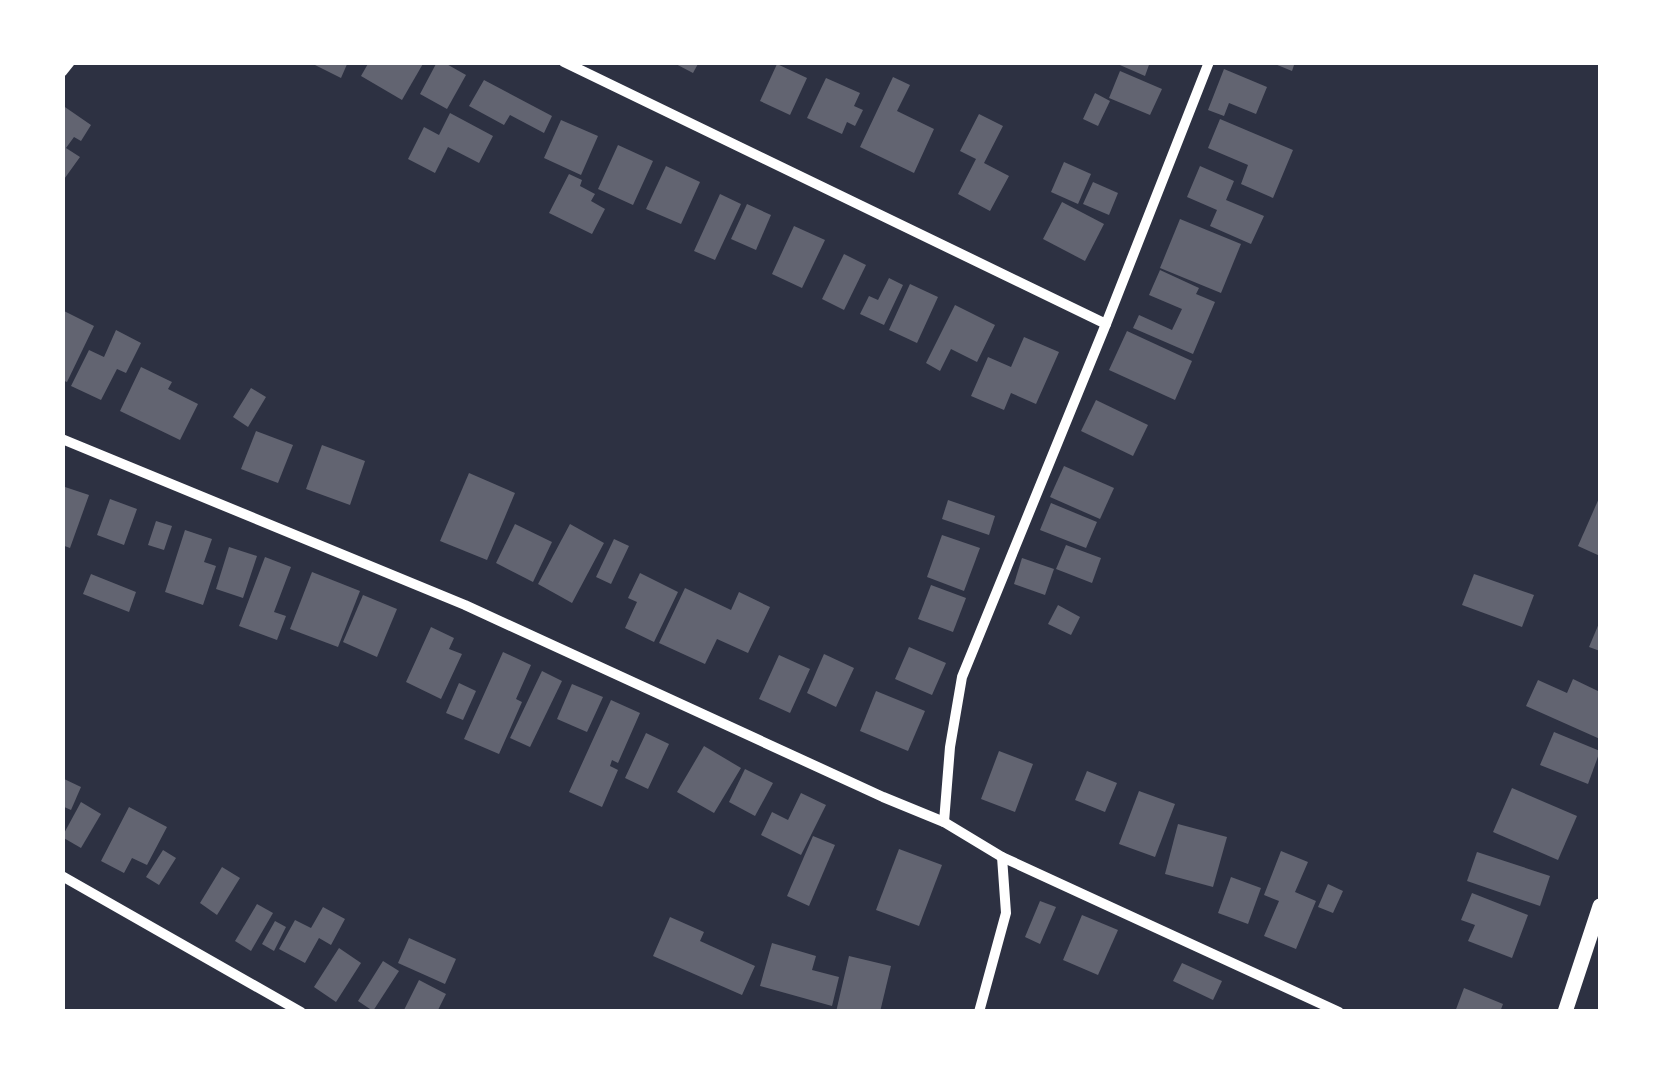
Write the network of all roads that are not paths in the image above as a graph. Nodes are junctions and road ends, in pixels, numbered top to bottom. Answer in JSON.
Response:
{"nodes":[{"id":1,"x":70,"y":62,"type":"edge"},
{"id":2,"x":564,"y":62,"type":"edge"},
{"id":3,"x":1209,"y":62,"type":"edge"},
{"id":4,"x":62,"y":72,"type":"edge"},
{"id":5,"x":1106,"y":324,"type":"junction"},
{"id":6,"x":62,"y":439,"type":"edge"},
{"id":7,"x":944,"y":822,"type":"junction"},
{"id":8,"x":1002,"y":856,"type":"junction"},
{"id":9,"x":62,"y":876,"type":"edge"},
{"id":10,"x":1600,"y":906,"type":"edge"},
{"id":11,"x":301,"y":1012,"type":"edge"},
{"id":12,"x":978,"y":1012,"type":"edge"},
{"id":13,"x":1338,"y":1012,"type":"edge"},
{"id":14,"x":1565,"y":1012,"type":"edge"}],
"edges":[{"from":1,"to":4,"type":"street"},
{"from":2,"to":5,"type":"street"},
{"from":3,"to":5,"type":"street"},
{"from":5,"to":7,"type":"street"},
{"from":6,"to":7,"type":"street"},
{"from":7,"to":8,"type":"street"},
{"from":8,"to":12,"type":"street"},
{"from":8,"to":13,"type":"street"},
{"from":9,"to":11,"type":"street"},
{"from":10,"to":14,"type":"street"}]}
